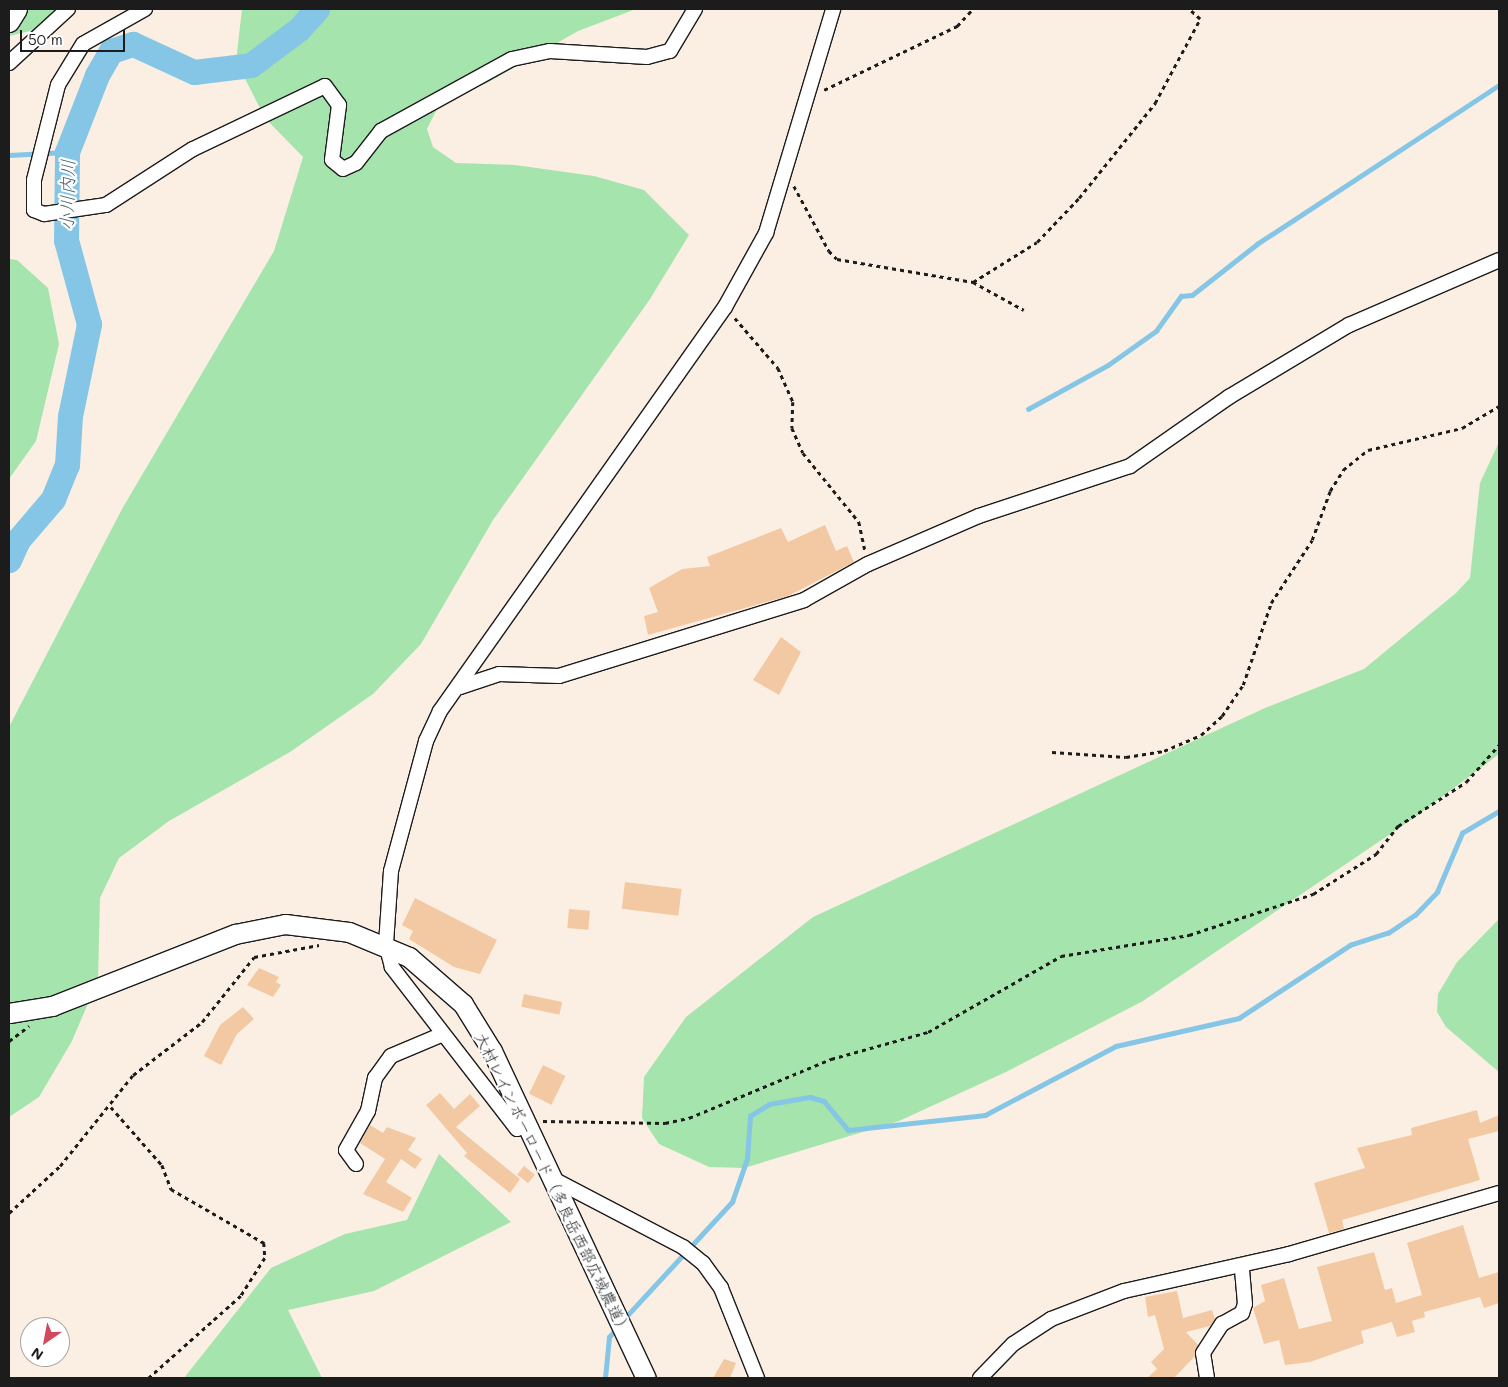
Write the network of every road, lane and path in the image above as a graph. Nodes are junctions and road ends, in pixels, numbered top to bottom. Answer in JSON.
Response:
{"nodes":[{"id":1,"x":18,"y":9,"type":"edge"},
{"id":2,"x":68,"y":9,"type":"edge"},
{"id":3,"x":145,"y":9,"type":"edge"},
{"id":4,"x":695,"y":9,"type":"edge"},
{"id":5,"x":833,"y":9,"type":"edge"},
{"id":6,"x":973,"y":9,"type":"edge"},
{"id":7,"x":1129,"y":9,"type":"edge"},
{"id":8,"x":1133,"y":9,"type":"edge"},
{"id":9,"x":1189,"y":9,"type":"edge"},
{"id":10,"x":9,"y":22,"type":"edge"},
{"id":11,"x":9,"y":63,"type":"edge"},
{"id":12,"x":806,"y":97,"type":"junction"},
{"id":13,"x":783,"y":181,"type":"junction"},
{"id":14,"x":1499,"y":260,"type":"edge"},
{"id":15,"x":973,"y":282,"type":"junction"},
{"id":16,"x":725,"y":307,"type":"junction"},
{"id":17,"x":1024,"y":310,"type":"dead end"},
{"id":18,"x":1499,"y":406,"type":"edge"},
{"id":19,"x":868,"y":564,"type":"junction"},
{"id":20,"x":460,"y":687,"type":"junction"},
{"id":21,"x":1499,"y":745,"type":"edge"},
{"id":22,"x":1052,"y":752,"type":"dead end"},
{"id":23,"x":332,"y":929,"type":"junction"},
{"id":24,"x":386,"y":944,"type":"junction"},
{"id":25,"x":9,"y":1013,"type":"edge"},
{"id":26,"x":443,"y":1034,"type":"junction"},
{"id":27,"x":111,"y":1107,"type":"junction"},
{"id":28,"x":527,"y":1124,"type":"junction"},
{"id":29,"x":356,"y":1164,"type":"dead end"},
{"id":30,"x":553,"y":1179,"type":"junction"},
{"id":31,"x":1499,"y":1193,"type":"edge"},
{"id":32,"x":9,"y":1213,"type":"edge"},
{"id":33,"x":1242,"y":1266,"type":"junction"},
{"id":34,"x":149,"y":1378,"type":"edge"},
{"id":35,"x":646,"y":1378,"type":"edge"},
{"id":36,"x":757,"y":1378,"type":"edge"},
{"id":37,"x":980,"y":1378,"type":"edge"},
{"id":38,"x":1207,"y":1378,"type":"edge"}],
"edges":[{"from":1,"to":10,"type":"street"},
{"from":2,"to":11,"type":"street"},
{"from":3,"to":4,"type":"street"},
{"from":5,"to":12,"type":"street"},
{"from":6,"to":12,"type":"path"},
{"from":7,"to":8,"type":"path"},
{"from":9,"to":15,"type":"path"},
{"from":12,"to":13,"type":"street"},
{"from":13,"to":15,"type":"path"},
{"from":13,"to":16,"type":"street"},
{"from":14,"to":19,"type":"street"},
{"from":15,"to":17,"type":"path"},
{"from":16,"to":19,"type":"path"},
{"from":16,"to":20,"type":"street"},
{"from":18,"to":22,"type":"path"},
{"from":19,"to":20,"type":"street"},
{"from":20,"to":24,"type":"street"},
{"from":21,"to":28,"type":"path"},
{"from":23,"to":24,"type":"street","name":"大村レインボーロード（多良岳西部広域農道）"},
{"from":23,"to":25,"type":"street","name":"大村レインボーロード（多良岳西部広域農道）"},
{"from":23,"to":27,"type":"path"},
{"from":24,"to":26,"type":"street"},
{"from":24,"to":28,"type":"street","name":"大村レインボーロード（多良岳西部広域農道）"},
{"from":26,"to":28,"type":"street"},
{"from":26,"to":29,"type":"street"},
{"from":27,"to":32,"type":"path"},
{"from":27,"to":34,"type":"path"},
{"from":28,"to":30,"type":"street","name":"大村レインボーロード（多良岳西部広域農道）"},
{"from":30,"to":35,"type":"street","name":"大村レインボーロード（多良岳西部広域農道）"},
{"from":30,"to":36,"type":"street"},
{"from":31,"to":33,"type":"street"},
{"from":33,"to":37,"type":"street"},
{"from":33,"to":38,"type":"street"}]}
